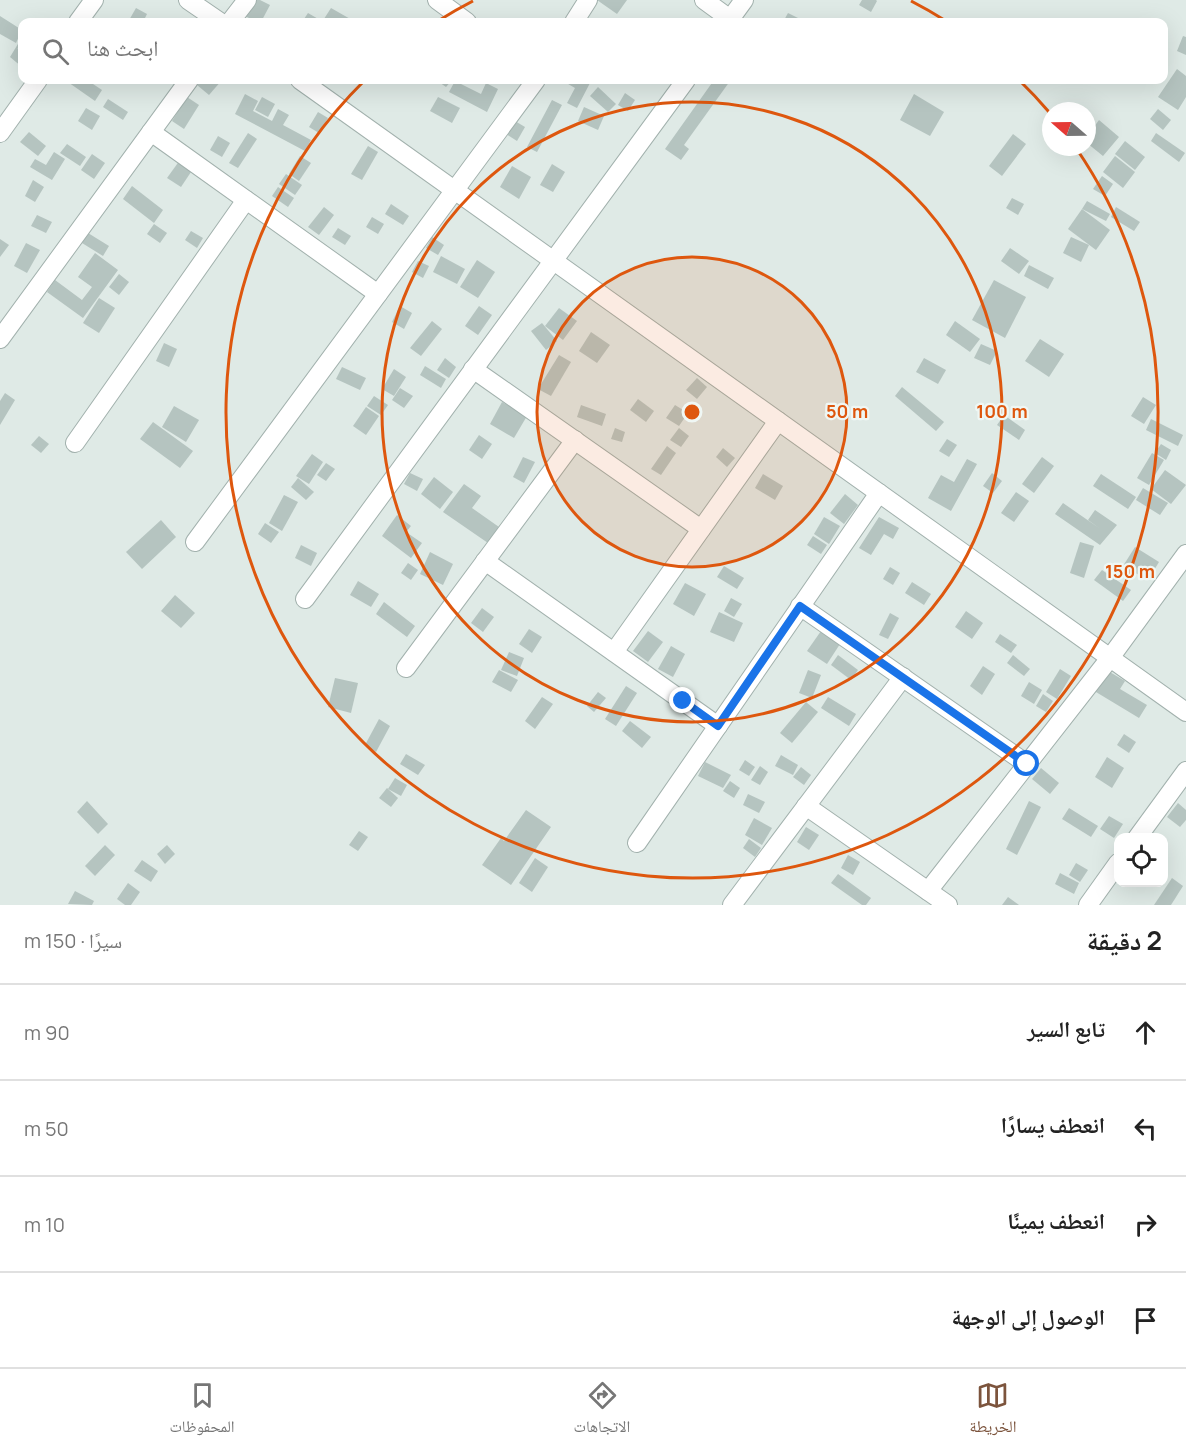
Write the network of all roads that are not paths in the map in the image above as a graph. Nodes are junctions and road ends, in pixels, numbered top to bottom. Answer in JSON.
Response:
{"nodes":[{"id":1,"x":94,"y":0,"type":"edge"},
{"id":2,"x":188,"y":0,"type":"edge"},
{"id":3,"x":247,"y":0,"type":"edge"},
{"id":4,"x":436,"y":0,"type":"edge"},
{"id":5,"x":588,"y":0,"type":"edge"},
{"id":6,"x":704,"y":0,"type":"edge"},
{"id":7,"x":744,"y":0,"type":"edge"},
{"id":8,"x":81,"y":18,"type":"edge"},
{"id":9,"x":214,"y":18,"type":"edge"},
{"id":10,"x":233,"y":18,"type":"edge"},
{"id":11,"x":461,"y":18,"type":"edge"},
{"id":12,"x":577,"y":18,"type":"edge"},
{"id":13,"x":725,"y":18,"type":"edge"},
{"id":14,"x":731,"y":18,"type":"edge"},
{"id":15,"x":35,"y":84,"type":"edge"},
{"id":16,"x":186,"y":84,"type":"edge"},
{"id":17,"x":306,"y":84,"type":"edge"},
{"id":18,"x":533,"y":84,"type":"edge"},
{"id":19,"x":683,"y":84,"type":"edge"},
{"id":20,"x":151,"y":132,"type":"junction"},
{"id":21,"x":0,"y":133,"type":"edge"},
{"id":22,"x":455,"y":190,"type":"junction"},
{"id":23,"x":246,"y":200,"type":"junction"},
{"id":24,"x":552,"y":260,"type":"junction"},
{"id":25,"x":378,"y":294,"type":"junction"},
{"id":26,"x":0,"y":339,"type":"edge"},
{"id":27,"x":473,"y":369,"type":"junction"},
{"id":28,"x":778,"y":421,"type":"junction"},
{"id":29,"x":575,"y":441,"type":"junction"},
{"id":30,"x":75,"y":443,"type":"dead end"},
{"id":31,"x":879,"y":493,"type":"junction"},
{"id":32,"x":701,"y":529,"type":"junction"},
{"id":33,"x":195,"y":542,"type":"dead end"},
{"id":34,"x":1186,"y":554,"type":"edge"},
{"id":35,"x":485,"y":561,"type":"junction"},
{"id":36,"x":305,"y":599,"type":"dead end"},
{"id":37,"x":800,"y":606,"type":"junction"},
{"id":38,"x":614,"y":652,"type":"junction"},
{"id":39,"x":1110,"y":658,"type":"junction"},
{"id":40,"x":406,"y":668,"type":"dead end"},
{"id":41,"x":903,"y":677,"type":"junction"},
{"id":42,"x":1186,"y":712,"type":"edge"},
{"id":43,"x":718,"y":726,"type":"junction"},
{"id":44,"x":1027,"y":764,"type":"junction"},
{"id":45,"x":1186,"y":771,"type":"edge"},
{"id":46,"x":806,"y":806,"type":"junction"},
{"id":47,"x":1140,"y":833,"type":"edge"},
{"id":48,"x":637,"y":843,"type":"dead end"},
{"id":49,"x":1114,"y":870,"type":"edge"},
{"id":50,"x":928,"y":891,"type":"junction"},
{"id":51,"x":732,"y":905,"type":"edge"},
{"id":52,"x":948,"y":905,"type":"edge"},
{"id":53,"x":1088,"y":905,"type":"edge"}],
"edges":[{"from":1,"to":8,"type":"street"},
{"from":2,"to":9,"type":"street"},
{"from":3,"to":10,"type":"street"},
{"from":4,"to":11,"type":"street"},
{"from":5,"to":12,"type":"street"},
{"from":6,"to":13,"type":"street"},
{"from":7,"to":14,"type":"street"},
{"from":15,"to":21,"type":"street"},
{"from":16,"to":20,"type":"street"},
{"from":17,"to":22,"type":"street"},
{"from":18,"to":22,"type":"street"},
{"from":19,"to":24,"type":"street"},
{"from":20,"to":23,"type":"street"},
{"from":20,"to":26,"type":"street"},
{"from":22,"to":24,"type":"street"},
{"from":22,"to":25,"type":"street"},
{"from":23,"to":25,"type":"street"},
{"from":23,"to":30,"type":"street"},
{"from":24,"to":27,"type":"street"},
{"from":24,"to":28,"type":"street"},
{"from":25,"to":33,"type":"street"},
{"from":27,"to":29,"type":"street"},
{"from":27,"to":36,"type":"street"},
{"from":28,"to":31,"type":"street"},
{"from":28,"to":32,"type":"street"},
{"from":29,"to":32,"type":"street"},
{"from":29,"to":35,"type":"street"},
{"from":31,"to":37,"type":"street"},
{"from":31,"to":39,"type":"street"},
{"from":32,"to":38,"type":"street"},
{"from":34,"to":39,"type":"street"},
{"from":35,"to":38,"type":"street"},
{"from":35,"to":40,"type":"street"},
{"from":37,"to":41,"type":"street"},
{"from":37,"to":43,"type":"street"},
{"from":38,"to":43,"type":"street"},
{"from":39,"to":42,"type":"street"},
{"from":39,"to":44,"type":"street"},
{"from":41,"to":44,"type":"street"},
{"from":41,"to":46,"type":"street"},
{"from":43,"to":48,"type":"street"},
{"from":44,"to":50,"type":"street"},
{"from":45,"to":47,"type":"street"},
{"from":46,"to":50,"type":"street"},
{"from":46,"to":51,"type":"street"},
{"from":49,"to":53,"type":"street"},
{"from":50,"to":52,"type":"street"}]}
